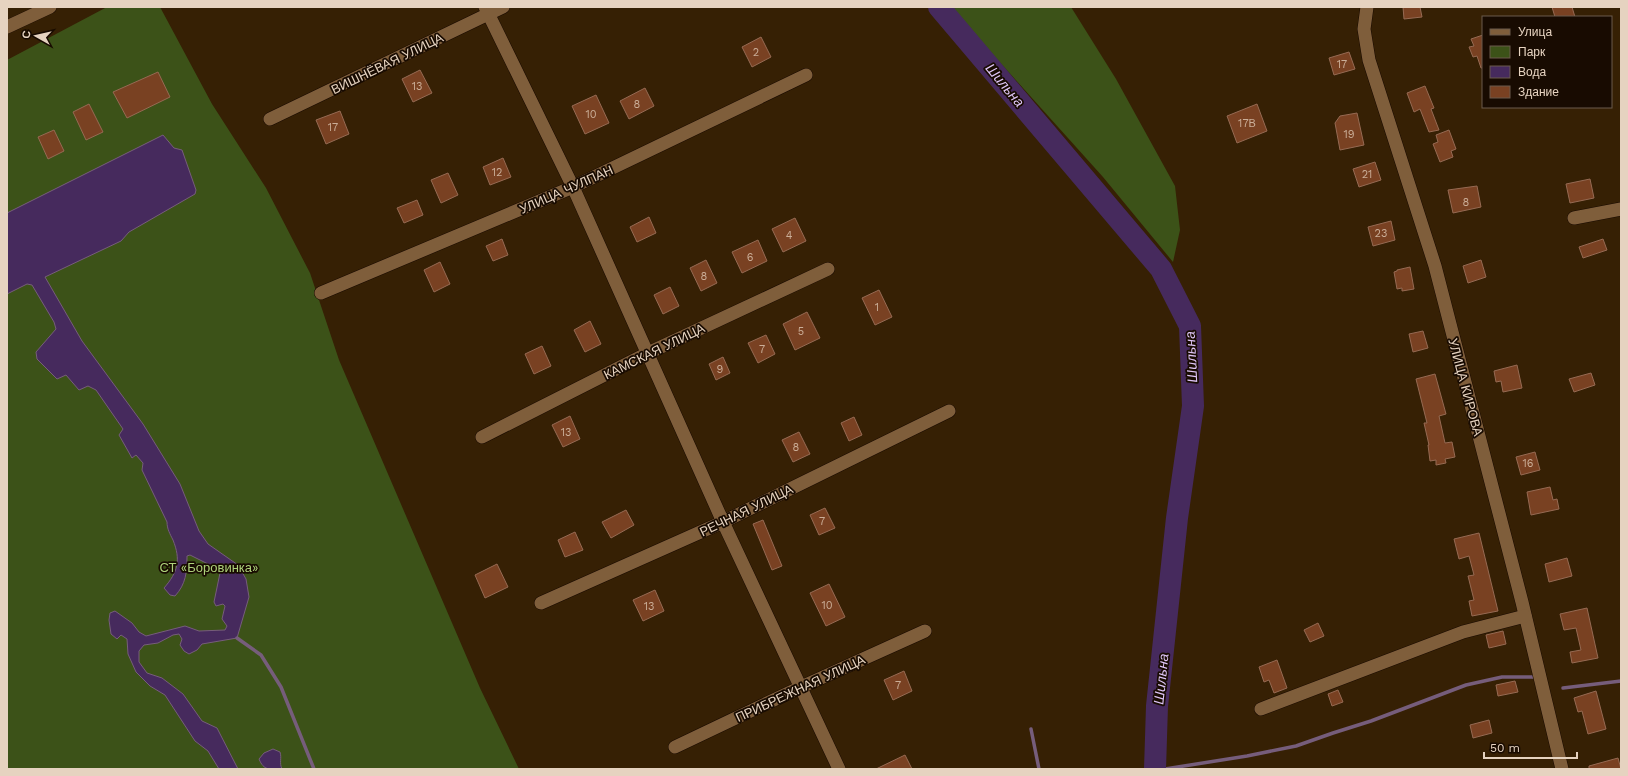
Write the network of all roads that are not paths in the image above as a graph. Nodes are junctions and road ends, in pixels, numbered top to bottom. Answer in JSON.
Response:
{"nodes":[{"id":1,"x":50,"y":7,"type":"edge"},
{"id":2,"x":503,"y":7,"type":"edge"},
{"id":3,"x":1367,"y":7,"type":"edge"},
{"id":4,"x":487,"y":10,"type":"edge"},
{"id":5,"x":7,"y":27,"type":"edge"},
{"id":6,"x":806,"y":74,"type":"dead end"},
{"id":7,"x":270,"y":119,"type":"dead end"},
{"id":8,"x":573,"y":187,"type":"junction"},
{"id":9,"x":1621,"y":209,"type":"edge"},
{"id":10,"x":1574,"y":218,"type":"dead end"},
{"id":11,"x":828,"y":269,"type":"dead end"},
{"id":12,"x":321,"y":293,"type":"dead end"},
{"id":13,"x":648,"y":353,"type":"junction"},
{"id":14,"x":949,"y":411,"type":"dead end"},
{"id":15,"x":482,"y":437,"type":"dead end"},
{"id":16,"x":723,"y":522,"type":"junction"},
{"id":17,"x":542,"y":603,"type":"dead end"},
{"id":18,"x":1525,"y":616,"type":"junction"},
{"id":19,"x":926,"y":631,"type":"dead end"},
{"id":20,"x":800,"y":687,"type":"junction"},
{"id":21,"x":1261,"y":710,"type":"dead end"},
{"id":22,"x":675,"y":748,"type":"dead end"},
{"id":23,"x":839,"y":769,"type":"edge"},
{"id":24,"x":1562,"y":769,"type":"edge"}],
"edges":[{"from":1,"to":5,"type":"street"},
{"from":2,"to":4,"type":"street","name":"ВИШНЁВАЯ УЛИЦА"},
{"from":3,"to":18,"type":"street","name":"УЛИЦА КИРОВА"},
{"from":4,"to":7,"type":"street","name":"ВИШНЁВАЯ УЛИЦА"},
{"from":4,"to":8,"type":"street"},
{"from":6,"to":8,"type":"street","name":"УЛИЦА ЧУЛПАН"},
{"from":8,"to":12,"type":"street","name":"УЛИЦА ЧУЛПАН"},
{"from":8,"to":13,"type":"street"},
{"from":9,"to":10,"type":"street"},
{"from":11,"to":13,"type":"street","name":"КАМСКАЯ УЛИЦА"},
{"from":13,"to":15,"type":"street","name":"КАМСКАЯ УЛИЦА"},
{"from":13,"to":16,"type":"street"},
{"from":14,"to":16,"type":"street","name":"РЕЧНАЯ УЛИЦА"},
{"from":16,"to":17,"type":"street","name":"РЕЧНАЯ УЛИЦА"},
{"from":16,"to":20,"type":"street"},
{"from":18,"to":21,"type":"street"},
{"from":18,"to":24,"type":"street","name":"УЛИЦА КИРОВА"},
{"from":19,"to":20,"type":"street","name":"ПРИБРЕЖНАЯ УЛИЦА"},
{"from":20,"to":22,"type":"street","name":"ПРИБРЕЖНАЯ УЛИЦА"},
{"from":20,"to":23,"type":"street"}]}
